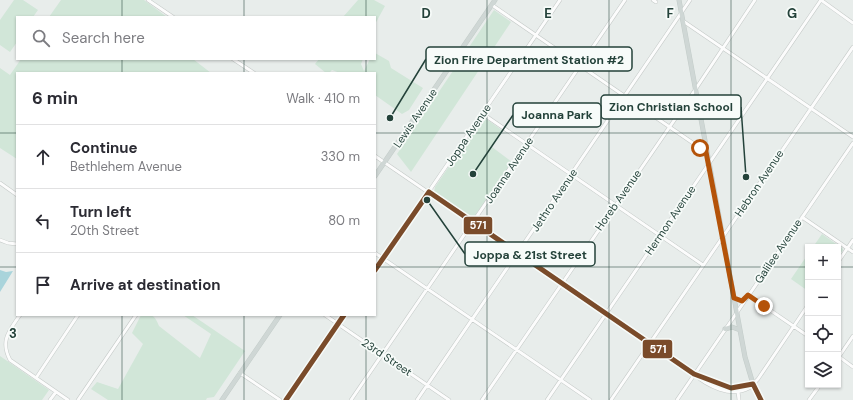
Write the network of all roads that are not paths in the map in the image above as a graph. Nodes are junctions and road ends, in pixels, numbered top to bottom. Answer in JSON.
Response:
{"nodes":[{"id":1,"x":148,"y":0,"type":"edge"},
{"id":2,"x":496,"y":0,"type":"edge"},
{"id":3,"x":560,"y":0,"type":"edge"},
{"id":4,"x":625,"y":0,"type":"edge"},
{"id":5,"x":653,"y":0,"type":"edge"},
{"id":6,"x":679,"y":0,"type":"edge"},
{"id":7,"x":690,"y":0,"type":"edge"},
{"id":8,"x":755,"y":0,"type":"edge"},
{"id":9,"x":821,"y":0,"type":"edge"},
{"id":10,"x":656,"y":2,"type":"dead end"},
{"id":11,"x":492,"y":5,"type":"junction"},
{"id":12,"x":681,"y":13,"type":"junction"},
{"id":13,"x":172,"y":16,"type":"edge"},
{"id":14,"x":683,"y":21,"type":"junction"},
{"id":15,"x":853,"y":23,"type":"edge"},
{"id":16,"x":536,"y":35,"type":"junction"},
{"id":17,"x":853,"y":47,"type":"edge"},
{"id":18,"x":723,"y":48,"type":"junction"},
{"id":19,"x":234,"y":60,"type":"edge"},
{"id":20,"x":580,"y":65,"type":"junction"},
{"id":21,"x":252,"y":72,"type":"edge"},
{"id":22,"x":767,"y":78,"type":"junction"},
{"id":23,"x":695,"y":90,"type":"junction"},
{"id":24,"x":625,"y":96,"type":"junction"},
{"id":25,"x":811,"y":108,"type":"junction"},
{"id":26,"x":482,"y":114,"type":"junction"},
{"id":27,"x":669,"y":127,"type":"junction"},
{"id":28,"x":853,"y":137,"type":"edge"},
{"id":29,"x":853,"y":143,"type":"edge"},
{"id":30,"x":527,"y":144,"type":"junction"},
{"id":31,"x":706,"y":152,"type":"junction"},
{"id":32,"x":376,"y":157,"type":"edge"},
{"id":33,"x":385,"y":162,"type":"junction"},
{"id":34,"x":709,"y":163,"type":"junction"},
{"id":35,"x":376,"y":175,"type":"edge"},
{"id":36,"x":571,"y":175,"type":"junction"},
{"id":37,"x":0,"y":183,"type":"edge"},
{"id":38,"x":428,"y":192,"type":"junction"},
{"id":39,"x":16,"y":194,"type":"edge"},
{"id":40,"x":615,"y":205,"type":"junction"},
{"id":41,"x":802,"y":217,"type":"junction"},
{"id":42,"x":473,"y":223,"type":"junction"},
{"id":43,"x":660,"y":235,"type":"junction"},
{"id":44,"x":722,"y":237,"type":"junction"},
{"id":45,"x":0,"y":240,"type":"edge"},
{"id":46,"x":853,"y":240,"type":"edge"},
{"id":47,"x":16,"y":244,"type":"edge"},
{"id":48,"x":848,"y":248,"type":"junction"},
{"id":49,"x":853,"y":252,"type":"edge"},
{"id":50,"x":517,"y":253,"type":"junction"},
{"id":51,"x":376,"y":254,"type":"edge"},
{"id":52,"x":841,"y":258,"type":"edge"},
{"id":53,"x":383,"y":259,"type":"junction"},
{"id":54,"x":703,"y":265,"type":"junction"},
{"id":55,"x":376,"y":269,"type":"edge"},
{"id":56,"x":561,"y":283,"type":"junction"},
{"id":57,"x":428,"y":289,"type":"junction"},
{"id":58,"x":747,"y":297,"type":"junction"},
{"id":59,"x":734,"y":298,"type":"junction"},
{"id":60,"x":805,"y":310,"type":"edge"},
{"id":61,"x":736,"y":312,"type":"junction"},
{"id":62,"x":606,"y":314,"type":"junction"},
{"id":63,"x":19,"y":316,"type":"edge"},
{"id":64,"x":77,"y":316,"type":"edge"},
{"id":65,"x":135,"y":316,"type":"edge"},
{"id":66,"x":279,"y":316,"type":"edge"},
{"id":67,"x":326,"y":316,"type":"edge"},
{"id":68,"x":343,"y":316,"type":"edge"},
{"id":69,"x":472,"y":319,"type":"junction"},
{"id":70,"x":338,"y":324,"type":"junction"},
{"id":71,"x":794,"y":326,"type":"junction"},
{"id":72,"x":725,"y":329,"type":"junction"},
{"id":73,"x":740,"y":330,"type":"junction"},
{"id":74,"x":805,"y":334,"type":"edge"},
{"id":75,"x":853,"y":336,"type":"edge"},
{"id":76,"x":650,"y":344,"type":"junction"},
{"id":77,"x":516,"y":349,"type":"junction"},
{"id":78,"x":841,"y":353,"type":"edge"},
{"id":79,"x":382,"y":354,"type":"junction"},
{"id":80,"x":841,"y":359,"type":"edge"},
{"id":81,"x":853,"y":367,"type":"edge"},
{"id":82,"x":240,"y":373,"type":"junction"},
{"id":83,"x":694,"y":374,"type":"junction"},
{"id":84,"x":36,"y":378,"type":"junction"},
{"id":85,"x":561,"y":380,"type":"junction"},
{"id":86,"x":753,"y":384,"type":"junction"},
{"id":87,"x":427,"y":385,"type":"junction"},
{"id":88,"x":818,"y":388,"type":"edge"},
{"id":89,"x":738,"y":389,"type":"junction"},
{"id":90,"x":56,"y":392,"type":"junction"},
{"id":91,"x":50,"y":400,"type":"edge"},
{"id":92,"x":68,"y":400,"type":"edge"},
{"id":93,"x":78,"y":400,"type":"edge"},
{"id":94,"x":222,"y":400,"type":"edge"},
{"id":95,"x":280,"y":400,"type":"edge"},
{"id":96,"x":286,"y":400,"type":"edge"},
{"id":97,"x":351,"y":400,"type":"edge"},
{"id":98,"x":417,"y":400,"type":"edge"},
{"id":99,"x":449,"y":400,"type":"edge"},
{"id":100,"x":482,"y":400,"type":"edge"},
{"id":101,"x":547,"y":400,"type":"edge"},
{"id":102,"x":590,"y":400,"type":"edge"},
{"id":103,"x":611,"y":400,"type":"edge"},
{"id":104,"x":677,"y":400,"type":"edge"},
{"id":105,"x":739,"y":400,"type":"edge"},
{"id":106,"x":761,"y":400,"type":"edge"},
{"id":107,"x":809,"y":400,"type":"edge"}],
"edges":[{"from":1,"to":13,"type":"street"},
{"from":2,"to":11,"type":"main road","name":"Lewis Avenue"},
{"from":3,"to":16,"type":"street","name":"Joppa Avenue"},
{"from":4,"to":20,"type":"street","name":"Joanna Avenue"},
{"from":5,"to":10,"type":"street"},
{"from":6,"to":12,"type":"main road"},
{"from":7,"to":12,"type":"street","name":"Jethro Avenue"},
{"from":8,"to":18,"type":"street","name":"Horeb Avenue"},
{"from":9,"to":15,"type":"street"},
{"from":9,"to":22,"type":"street","name":"Hermon Avenue"},
{"from":11,"to":16,"type":"street"},
{"from":11,"to":33,"type":"main road","name":"Lewis Avenue"},
{"from":12,"to":14,"type":"main road"},
{"from":12,"to":24,"type":"street","name":"Jethro Avenue"},
{"from":14,"to":18,"type":"street"},
{"from":14,"to":23,"type":"main road"},
{"from":16,"to":20,"type":"street"},
{"from":16,"to":26,"type":"street","name":"Joppa Avenue"},
{"from":17,"to":25,"type":"street","name":"Hebron Avenue"},
{"from":18,"to":22,"type":"street"},
{"from":18,"to":23,"type":"street","name":"Horeb Avenue"},
{"from":19,"to":21,"type":"street"},
{"from":20,"to":24,"type":"street"},
{"from":20,"to":30,"type":"street","name":"Joanna Avenue"},
{"from":22,"to":25,"type":"street"},
{"from":22,"to":34,"type":"street","name":"Hermon Avenue"},
{"from":23,"to":27,"type":"street","name":"Horeb Avenue"},
{"from":23,"to":31,"type":"main road"},
{"from":24,"to":27,"type":"street"},
{"from":24,"to":36,"type":"street","name":"Jethro Avenue"},
{"from":25,"to":28,"type":"street"},
{"from":25,"to":44,"type":"street","name":"Hebron Avenue"},
{"from":26,"to":30,"type":"street"},
{"from":26,"to":38,"type":"street","name":"Joppa Avenue"},
{"from":27,"to":31,"type":"street"},
{"from":27,"to":40,"type":"street","name":"Horeb Avenue"},
{"from":29,"to":41,"type":"street","name":"Galilee Avenue"},
{"from":30,"to":36,"type":"street"},
{"from":30,"to":42,"type":"street","name":"Joanna Avenue"},
{"from":31,"to":34,"type":"main road"},
{"from":32,"to":33,"type":"street"},
{"from":33,"to":35,"type":"main road","name":"Lewis Avenue"},
{"from":33,"to":38,"type":"street"},
{"from":34,"to":43,"type":"street","name":"Hermon Avenue"},
{"from":34,"to":44,"type":"main road"},
{"from":36,"to":40,"type":"street"},
{"from":36,"to":50,"type":"street","name":"Jethro Avenue"},
{"from":37,"to":39,"type":"street"},
{"from":38,"to":42,"type":"street"},
{"from":38,"to":53,"type":"street","name":"Joppa Avenue"},
{"from":40,"to":43,"type":"street"},
{"from":40,"to":56,"type":"street","name":"Horeb Avenue"},
{"from":41,"to":48,"type":"street"},
{"from":41,"to":58,"type":"street","name":"Galilee Avenue"},
{"from":42,"to":50,"type":"street"},
{"from":42,"to":57,"type":"street","name":"Joanna Avenue"},
{"from":43,"to":54,"type":"street"},
{"from":43,"to":62,"type":"street","name":"Hermon Avenue"},
{"from":44,"to":54,"type":"street","name":"Hebron Avenue"},
{"from":44,"to":59,"type":"main road"},
{"from":45,"to":47,"type":"street"},
{"from":46,"to":48,"type":"street"},
{"from":48,"to":49,"type":"street"},
{"from":48,"to":52,"type":"street"},
{"from":50,"to":56,"type":"street"},
{"from":50,"to":69,"type":"street","name":"Jethro Avenue"},
{"from":51,"to":53,"type":"street"},
{"from":53,"to":55,"type":"street","name":"Joppa Avenue"},
{"from":53,"to":57,"type":"street"},
{"from":54,"to":76,"type":"street","name":"Hebron Avenue"},
{"from":56,"to":62,"type":"street"},
{"from":56,"to":77,"type":"street","name":"Horeb Avenue"},
{"from":57,"to":69,"type":"street"},
{"from":57,"to":79,"type":"street","name":"Joanna Avenue"},
{"from":58,"to":59,"type":"main road"},
{"from":58,"to":61,"type":"street","name":"Galilee Avenue"},
{"from":58,"to":71,"type":"street"},
{"from":59,"to":61,"type":"main road"},
{"from":60,"to":71,"type":"street"},
{"from":61,"to":72,"type":"street","name":"Galilee Avenue"},
{"from":61,"to":73,"type":"main road"},
{"from":62,"to":76,"type":"street"},
{"from":62,"to":85,"type":"street","name":"Hermon Avenue"},
{"from":63,"to":84,"type":"street"},
{"from":64,"to":84,"type":"street"},
{"from":65,"to":93,"type":"street"},
{"from":66,"to":82,"type":"main road"},
{"from":67,"to":70,"type":"street","name":"23rd Street"},
{"from":68,"to":70,"type":"street"},
{"from":69,"to":77,"type":"street"},
{"from":69,"to":87,"type":"street","name":"Jethro Avenue"},
{"from":70,"to":79,"type":"street","name":"23rd Street"},
{"from":70,"to":96,"type":"street"},
{"from":71,"to":74,"type":"street"},
{"from":71,"to":86,"type":"street"},
{"from":72,"to":73,"type":"main road"},
{"from":72,"to":83,"type":"street","name":"Galilee Avenue"},
{"from":73,"to":86,"type":"main road"},
{"from":75,"to":78,"type":"street"},
{"from":76,"to":83,"type":"street"},
{"from":76,"to":103,"type":"street","name":"Hebron Avenue"},
{"from":77,"to":85,"type":"street"},
{"from":77,"to":100,"type":"street","name":"Horeb Avenue"},
{"from":79,"to":87,"type":"street","name":"23rd Street"},
{"from":79,"to":97,"type":"street","name":"Joanna Avenue"},
{"from":80,"to":81,"type":"street"},
{"from":82,"to":94,"type":"main road"},
{"from":82,"to":95,"type":"street"},
{"from":83,"to":89,"type":"street"},
{"from":83,"to":104,"type":"street","name":"Galilee Avenue"},
{"from":84,"to":90,"type":"street"},
{"from":85,"to":101,"type":"street","name":"Hermon Avenue"},
{"from":85,"to":102,"type":"street"},
{"from":86,"to":89,"type":"street"},
{"from":86,"to":106,"type":"main road"},
{"from":87,"to":98,"type":"street","name":"Jethro Avenue"},
{"from":87,"to":99,"type":"street","name":"23rd Street"},
{"from":88,"to":107,"type":"street"},
{"from":89,"to":105,"type":"street"},
{"from":90,"to":91,"type":"street"},
{"from":90,"to":92,"type":"street"}]}
